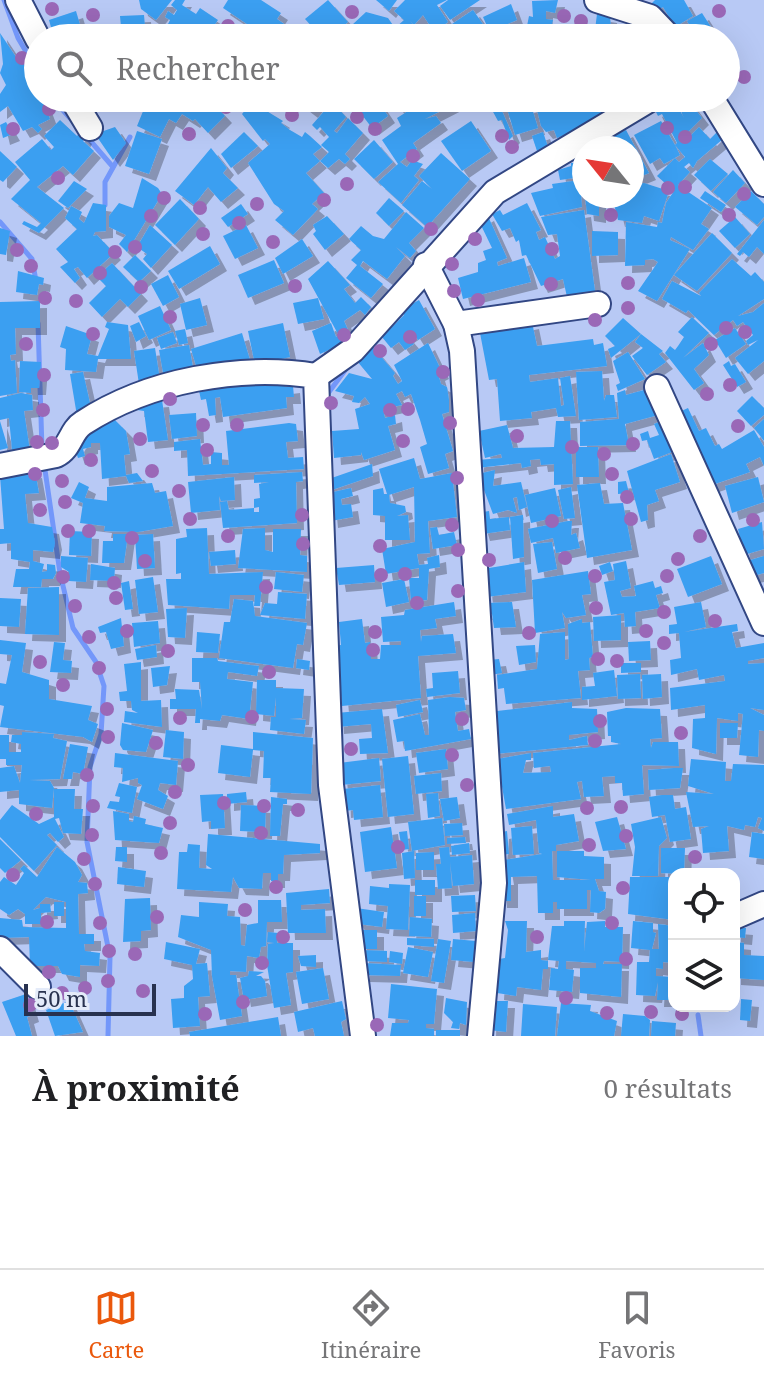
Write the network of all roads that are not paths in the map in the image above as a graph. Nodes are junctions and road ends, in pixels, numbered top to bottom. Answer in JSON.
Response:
{"nodes":[{"id":1,"x":18,"y":0,"type":"edge"},
{"id":2,"x":597,"y":0,"type":"edge"},
{"id":3,"x":30,"y":24,"type":"edge"},
{"id":4,"x":657,"y":24,"type":"edge"},
{"id":5,"x":80,"y":112,"type":"edge"},
{"id":6,"x":629,"y":112,"type":"edge"},
{"id":7,"x":720,"y":112,"type":"edge"},
{"id":8,"x":90,"y":128,"type":"dead end"},
{"id":9,"x":764,"y":184,"type":"edge"},
{"id":10,"x":426,"y":265,"type":"junction"},
{"id":11,"x":598,"y":304,"type":"dead end"},
{"id":12,"x":456,"y":324,"type":"junction"},
{"id":13,"x":316,"y":376,"type":"junction"},
{"id":14,"x":657,"y":387,"type":"dead end"},
{"id":15,"x":0,"y":466,"type":"edge"},
{"id":16,"x":764,"y":623,"type":"edge"},
{"id":17,"x":764,"y":904,"type":"edge"},
{"id":18,"x":740,"y":914,"type":"edge"},
{"id":19,"x":0,"y":949,"type":"edge"},
{"id":20,"x":38,"y":987,"type":"dead end"},
{"id":21,"x":363,"y":1036,"type":"edge"},
{"id":22,"x":480,"y":1036,"type":"edge"}],
"edges":[{"from":1,"to":3,"type":"street"},
{"from":2,"to":4,"type":"street"},
{"from":5,"to":8,"type":"street"},
{"from":6,"to":10,"type":"street"},
{"from":7,"to":9,"type":"street"},
{"from":10,"to":12,"type":"street"},
{"from":10,"to":13,"type":"street"},
{"from":11,"to":12,"type":"street"},
{"from":12,"to":22,"type":"street"},
{"from":13,"to":15,"type":"street"},
{"from":13,"to":21,"type":"street"},
{"from":14,"to":16,"type":"street"},
{"from":17,"to":18,"type":"street"},
{"from":19,"to":20,"type":"street"}]}
